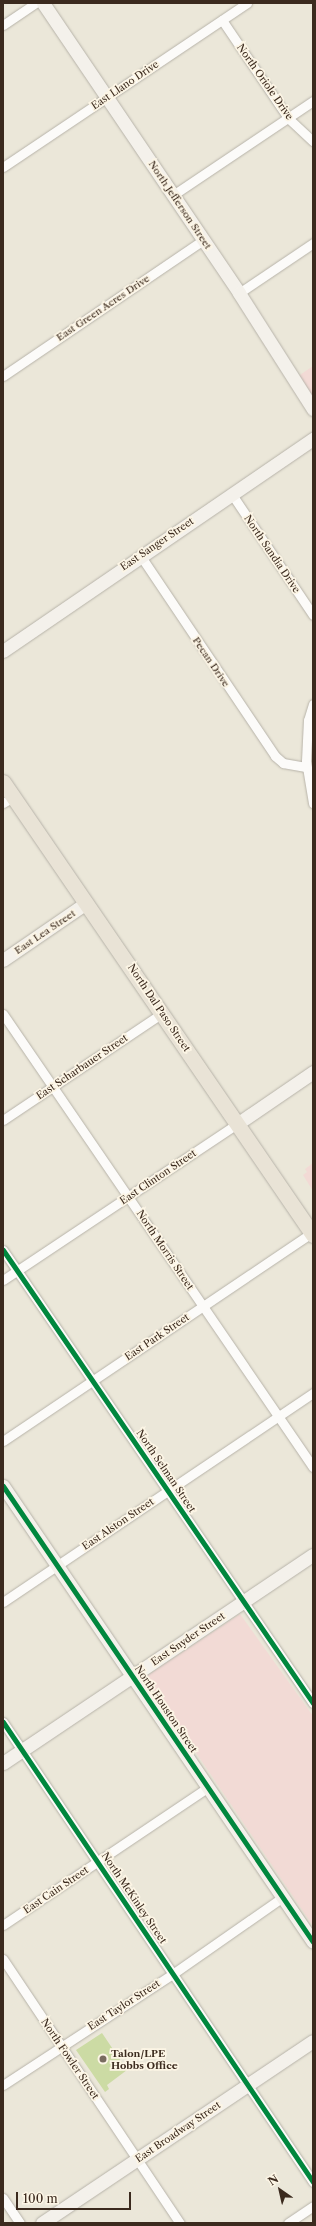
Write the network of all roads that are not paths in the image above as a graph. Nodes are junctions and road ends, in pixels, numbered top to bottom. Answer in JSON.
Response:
{"nodes":[{"id":1,"x":36,"y":3,"type":"edge"},
{"id":2,"x":43,"y":3,"type":"edge"},
{"id":3,"x":247,"y":3,"type":"edge"},
{"id":4,"x":222,"y":20,"type":"junction"},
{"id":5,"x":3,"y":25,"type":"edge"},
{"id":6,"x":107,"y":97,"type":"junction"},
{"id":7,"x":313,"y":102,"type":"edge"},
{"id":8,"x":288,"y":118,"type":"junction"},
{"id":9,"x":313,"y":141,"type":"edge"},
{"id":10,"x":3,"y":167,"type":"edge"},
{"id":11,"x":173,"y":195,"type":"junction"},
{"id":12,"x":203,"y":240,"type":"junction"},
{"id":13,"x":313,"y":243,"type":"edge"},
{"id":14,"x":239,"y":293,"type":"junction"},
{"id":15,"x":3,"y":376,"type":"edge"},
{"id":16,"x":313,"y":409,"type":"edge"},
{"id":17,"x":313,"y":439,"type":"edge"},
{"id":18,"x":231,"y":493,"type":"junction"},
{"id":19,"x":140,"y":555,"type":"junction"},
{"id":20,"x":313,"y":615,"type":"edge"},
{"id":21,"x":3,"y":651,"type":"edge"},
{"id":22,"x":313,"y":704,"type":"edge"},
{"id":23,"x":306,"y":767,"type":"junction"},
{"id":24,"x":3,"y":782,"type":"edge"},
{"id":25,"x":8,"y":800,"type":"edge"},
{"id":26,"x":313,"y":803,"type":"edge"},
{"id":27,"x":86,"y":903,"type":"junction"},
{"id":28,"x":3,"y":960,"type":"edge"},
{"id":29,"x":162,"y":1013,"type":"junction"},
{"id":30,"x":3,"y":1014,"type":"edge"},
{"id":31,"x":313,"y":1072,"type":"edge"},
{"id":32,"x":53,"y":1086,"type":"junction"},
{"id":33,"x":3,"y":1120,"type":"edge"},
{"id":34,"x":237,"y":1124,"type":"junction"},
{"id":35,"x":129,"y":1197,"type":"junction"},
{"id":36,"x":312,"y":1234,"type":"edge"},
{"id":37,"x":3,"y":1250,"type":"edge"},
{"id":38,"x":17,"y":1271,"type":"junction"},
{"id":39,"x":3,"y":1280,"type":"edge"},
{"id":40,"x":204,"y":1306,"type":"junction"},
{"id":41,"x":93,"y":1380,"type":"junction"},
{"id":42,"x":313,"y":1392,"type":"edge"},
{"id":43,"x":279,"y":1416,"type":"junction"},
{"id":44,"x":3,"y":1441,"type":"edge"},
{"id":45,"x":313,"y":1467,"type":"edge"},
{"id":46,"x":3,"y":1486,"type":"edge"},
{"id":47,"x":168,"y":1490,"type":"junction"},
{"id":48,"x":313,"y":1555,"type":"edge"},
{"id":49,"x":57,"y":1565,"type":"junction"},
{"id":50,"x":3,"y":1602,"type":"edge"},
{"id":51,"x":244,"y":1602,"type":"junction"},
{"id":52,"x":133,"y":1675,"type":"junction"},
{"id":53,"x":313,"y":1703,"type":"edge"},
{"id":54,"x":3,"y":1722,"type":"edge"},
{"id":55,"x":23,"y":1750,"type":"junction"},
{"id":56,"x":3,"y":1763,"type":"edge"},
{"id":57,"x":208,"y":1787,"type":"junction"},
{"id":58,"x":98,"y":1861,"type":"junction"},
{"id":59,"x":283,"y":1897,"type":"junction"},
{"id":60,"x":3,"y":1925,"type":"edge"},
{"id":61,"x":313,"y":1942,"type":"edge"},
{"id":62,"x":3,"y":1959,"type":"edge"},
{"id":63,"x":174,"y":1973,"type":"junction"},
{"id":64,"x":313,"y":2041,"type":"edge"},
{"id":65,"x":61,"y":2046,"type":"junction"},
{"id":66,"x":3,"y":2085,"type":"edge"},
{"id":67,"x":248,"y":2085,"type":"junction"},
{"id":68,"x":138,"y":2159,"type":"junction"},
{"id":69,"x":313,"y":2182,"type":"edge"},
{"id":70,"x":3,"y":2198,"type":"edge"},
{"id":71,"x":313,"y":2206,"type":"edge"},
{"id":72,"x":20,"y":2223,"type":"edge"},
{"id":73,"x":42,"y":2223,"type":"edge"},
{"id":74,"x":180,"y":2223,"type":"edge"},
{"id":75,"x":288,"y":2223,"type":"edge"}],
"edges":[{"from":1,"to":5,"type":"street"},
{"from":2,"to":6,"type":"street","name":"North Jefferson Street"},
{"from":3,"to":4,"type":"street","name":"East Llano Drive"},
{"from":4,"to":6,"type":"street","name":"East Llano Drive"},
{"from":4,"to":8,"type":"street","name":"North Oriole Drive"},
{"from":6,"to":10,"type":"street","name":"East Llano Drive"},
{"from":6,"to":11,"type":"street","name":"North Jefferson Street"},
{"from":7,"to":8,"type":"street"},
{"from":8,"to":9,"type":"street","name":"North Oriole Drive"},
{"from":8,"to":11,"type":"street"},
{"from":11,"to":12,"type":"street","name":"North Jefferson Street"},
{"from":12,"to":14,"type":"street","name":"North Jefferson Street"},
{"from":12,"to":15,"type":"street","name":"East Green Acres Drive"},
{"from":13,"to":14,"type":"street"},
{"from":14,"to":16,"type":"street","name":"North Jefferson Street"},
{"from":17,"to":18,"type":"street","name":"East Sanger Street"},
{"from":18,"to":19,"type":"street","name":"East Sanger Street"},
{"from":18,"to":20,"type":"street","name":"North Sandia Drive"},
{"from":19,"to":21,"type":"street","name":"East Sanger Street"},
{"from":19,"to":23,"type":"street","name":"Pecan Drive"},
{"from":22,"to":23,"type":"street"},
{"from":23,"to":26,"type":"street"},
{"from":24,"to":25,"type":"main road","name":"North Dal Paso Street"},
{"from":25,"to":27,"type":"main road","name":"North Dal Paso Street"},
{"from":27,"to":28,"type":"street","name":"East Lea Street"},
{"from":27,"to":29,"type":"main road","name":"North Dal Paso Street"},
{"from":29,"to":32,"type":"street","name":"East Scharbauer Street"},
{"from":29,"to":34,"type":"main road","name":"North Dal Paso Street"},
{"from":30,"to":32,"type":"street","name":"North Morris Street"},
{"from":31,"to":34,"type":"street","name":"East Clinton Street"},
{"from":32,"to":33,"type":"street","name":"East Scharbauer Street"},
{"from":32,"to":35,"type":"street","name":"North Morris Street"},
{"from":34,"to":35,"type":"street","name":"East Clinton Street"},
{"from":34,"to":36,"type":"main road","name":"North Dal Paso Street"},
{"from":35,"to":38,"type":"street","name":"East Clinton Street"},
{"from":35,"to":40,"type":"street","name":"North Morris Street"},
{"from":36,"to":40,"type":"street","name":"East Park Street"},
{"from":37,"to":38,"type":"street","name":"North Selman Street"},
{"from":38,"to":39,"type":"street","name":"East Clinton Street"},
{"from":38,"to":41,"type":"street","name":"North Selman Street"},
{"from":40,"to":41,"type":"street","name":"East Park Street"},
{"from":40,"to":43,"type":"street","name":"North Morris Street"},
{"from":41,"to":44,"type":"street","name":"East Park Street"},
{"from":41,"to":47,"type":"street","name":"North Selman Street"},
{"from":42,"to":43,"type":"street","name":"East Alston Street"},
{"from":43,"to":45,"type":"street","name":"North Morris Street"},
{"from":43,"to":47,"type":"street","name":"East Alston Street"},
{"from":46,"to":49,"type":"street","name":"North Houston Street"},
{"from":47,"to":49,"type":"street","name":"East Alston Street"},
{"from":47,"to":51,"type":"street","name":"North Selman Street"},
{"from":48,"to":51,"type":"street","name":"East Snyder Street"},
{"from":49,"to":50,"type":"street","name":"East Alston Street"},
{"from":49,"to":52,"type":"street","name":"North Houston Street"},
{"from":51,"to":52,"type":"street","name":"East Snyder Street"},
{"from":51,"to":53,"type":"street","name":"North Selman Street"},
{"from":52,"to":55,"type":"street","name":"East Snyder Street"},
{"from":52,"to":57,"type":"street","name":"North Houston Street"},
{"from":54,"to":55,"type":"street","name":"North McKinley Street"},
{"from":55,"to":56,"type":"street","name":"East Snyder Street"},
{"from":55,"to":58,"type":"street","name":"North McKinley Street"},
{"from":57,"to":58,"type":"street","name":"East Cain Street"},
{"from":57,"to":59,"type":"street","name":"North Houston Street"},
{"from":58,"to":60,"type":"street","name":"East Cain Street"},
{"from":58,"to":63,"type":"street","name":"North McKinley Street"},
{"from":59,"to":61,"type":"street","name":"North Houston Street"},
{"from":59,"to":63,"type":"street","name":"East Taylor Street"},
{"from":62,"to":65,"type":"street","name":"North Fowler Street"},
{"from":63,"to":65,"type":"street","name":"East Taylor Street"},
{"from":63,"to":67,"type":"street","name":"North McKinley Street"},
{"from":64,"to":67,"type":"street","name":"East Broadway Street"},
{"from":65,"to":66,"type":"street","name":"East Taylor Street"},
{"from":65,"to":68,"type":"street","name":"North Fowler Street"},
{"from":67,"to":68,"type":"street","name":"East Broadway Street"},
{"from":67,"to":69,"type":"street","name":"North McKinley Street"},
{"from":68,"to":73,"type":"street","name":"East Broadway Street"},
{"from":68,"to":74,"type":"street","name":"North Fowler Street"},
{"from":70,"to":72,"type":"street"},
{"from":71,"to":75,"type":"street"}]}
